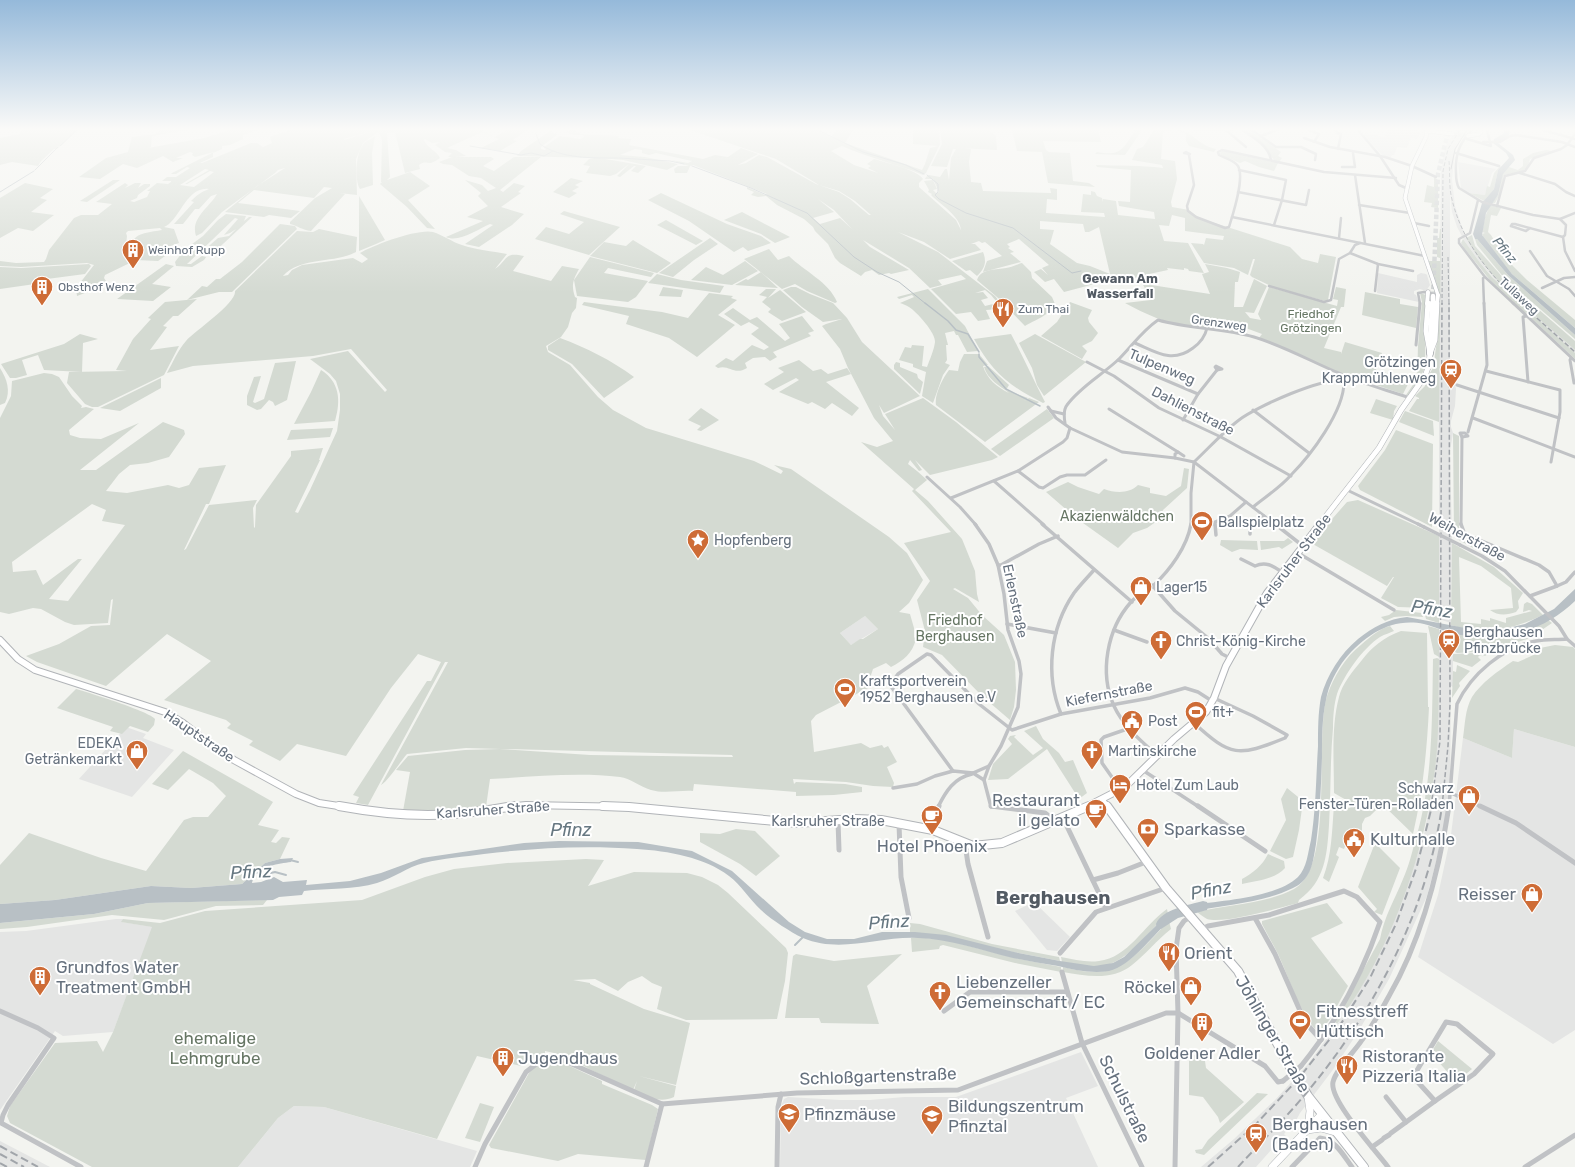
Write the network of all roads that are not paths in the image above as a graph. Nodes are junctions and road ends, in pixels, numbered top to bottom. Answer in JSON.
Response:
{"nodes":[{"id":1,"x":1194,"y":184,"type":"edge"},
{"id":2,"x":1238,"y":184,"type":"edge"},
{"id":3,"x":1285,"y":184,"type":"edge"},
{"id":4,"x":1356,"y":184,"type":"edge"},
{"id":5,"x":1399,"y":184,"type":"edge"},
{"id":6,"x":1407,"y":184,"type":"edge"},
{"id":7,"x":1458,"y":184,"type":"edge"},
{"id":8,"x":1503,"y":184,"type":"edge"},
{"id":9,"x":1556,"y":184,"type":"edge"},
{"id":10,"x":1406,"y":188,"type":"junction"},
{"id":11,"x":1309,"y":190,"type":"dead end"},
{"id":12,"x":1238,"y":192,"type":"junction"},
{"id":13,"x":1575,"y":196,"type":"edge"},
{"id":14,"x":1282,"y":200,"type":"junction"},
{"id":15,"x":1478,"y":200,"type":"junction"},
{"id":16,"x":1359,"y":205,"type":"junction"},
{"id":17,"x":1495,"y":205,"type":"junction"},
{"id":18,"x":1410,"y":213,"type":"junction"},
{"id":19,"x":1575,"y":213,"type":"edge"},
{"id":20,"x":1232,"y":217,"type":"junction"},
{"id":21,"x":1341,"y":218,"type":"dead end"},
{"id":22,"x":1560,"y":219,"type":"junction"},
{"id":23,"x":1414,"y":223,"type":"junction"},
{"id":24,"x":1274,"y":225,"type":"junction"},
{"id":25,"x":1429,"y":226,"type":"dead end"},
{"id":26,"x":1531,"y":228,"type":"junction"},
{"id":27,"x":1563,"y":237,"type":"junction"},
{"id":28,"x":1339,"y":238,"type":"junction"},
{"id":29,"x":1366,"y":243,"type":"junction"},
{"id":30,"x":1530,"y":251,"type":"dead end"},
{"id":31,"x":1350,"y":252,"type":"junction"},
{"id":32,"x":1425,"y":256,"type":"junction"},
{"id":33,"x":1570,"y":261,"type":"junction"},
{"id":34,"x":1575,"y":262,"type":"edge"},
{"id":35,"x":1378,"y":264,"type":"junction"},
{"id":36,"x":1413,"y":271,"type":"dead end"},
{"id":37,"x":1575,"y":271,"type":"edge"},
{"id":38,"x":1575,"y":276,"type":"edge"},
{"id":39,"x":1485,"y":277,"type":"junction"},
{"id":40,"x":1556,"y":281,"type":"junction"},
{"id":41,"x":1433,"y":282,"type":"junction"},
{"id":42,"x":1269,"y":286,"type":"dead end"},
{"id":43,"x":1542,"y":288,"type":"dead end"},
{"id":44,"x":1375,"y":291,"type":"dead end"},
{"id":45,"x":1433,"y":294,"type":"junction"},
{"id":46,"x":1575,"y":296,"type":"edge"},
{"id":47,"x":1526,"y":316,"type":"junction"},
{"id":48,"x":1208,"y":328,"type":"junction"},
{"id":49,"x":1136,"y":343,"type":"junction"},
{"id":50,"x":1416,"y":345,"type":"dead end"},
{"id":51,"x":1430,"y":353,"type":"joint"},
{"id":52,"x":1571,"y":358,"type":"junction"},
{"id":53,"x":1118,"y":360,"type":"junction"},
{"id":54,"x":1575,"y":361,"type":"edge"},
{"id":55,"x":1087,"y":362,"type":"dead end"},
{"id":56,"x":1217,"y":370,"type":"dead end"},
{"id":57,"x":1104,"y":371,"type":"junction"},
{"id":58,"x":1486,"y":371,"type":"junction"},
{"id":59,"x":1342,"y":375,"type":"junction"},
{"id":60,"x":1340,"y":380,"type":"junction"},
{"id":61,"x":1355,"y":380,"type":"junction"},
{"id":62,"x":1344,"y":382,"type":"junction"},
{"id":63,"x":1528,"y":382,"type":"junction"},
{"id":64,"x":1574,"y":383,"type":"dead end"},
{"id":65,"x":1457,"y":385,"type":"dead end"},
{"id":66,"x":1480,"y":392,"type":"junction"},
{"id":67,"x":1198,"y":394,"type":"junction"},
{"id":68,"x":1410,"y":398,"type":"junction"},
{"id":69,"x":1048,"y":407,"type":"dead end"},
{"id":70,"x":1109,"y":409,"type":"dead end"},
{"id":71,"x":1253,"y":410,"type":"junction"},
{"id":72,"x":1051,"y":411,"type":"junction"},
{"id":73,"x":1064,"y":414,"type":"junction"},
{"id":74,"x":1473,"y":418,"type":"junction"},
{"id":75,"x":1559,"y":418,"type":"junction"},
{"id":76,"x":1183,"y":420,"type":"junction"},
{"id":77,"x":1065,"y":423,"type":"junction"},
{"id":78,"x":1070,"y":428,"type":"junction"},
{"id":79,"x":1468,"y":432,"type":"dead end"},
{"id":80,"x":1221,"y":437,"type":"junction"},
{"id":81,"x":1462,"y":437,"type":"dead end"},
{"id":82,"x":1553,"y":448,"type":"junction"},
{"id":83,"x":1178,"y":452,"type":"junction"},
{"id":84,"x":1309,"y":453,"type":"junction"},
{"id":85,"x":1184,"y":456,"type":"dead end"},
{"id":86,"x":1575,"y":457,"type":"edge"},
{"id":87,"x":1175,"y":458,"type":"junction"},
{"id":88,"x":1106,"y":460,"type":"dead end"},
{"id":89,"x":1194,"y":462,"type":"junction"},
{"id":90,"x":1551,"y":462,"type":"dead end"},
{"id":91,"x":1018,"y":471,"type":"junction"},
{"id":92,"x":1291,"y":476,"type":"junction"},
{"id":93,"x":927,"y":477,"type":"dead end"},
{"id":94,"x":994,"y":481,"type":"junction"},
{"id":95,"x":1347,"y":490,"type":"junction"},
{"id":96,"x":951,"y":498,"type":"junction"},
{"id":97,"x":1246,"y":502,"type":"junction"},
{"id":98,"x":1253,"y":507,"type":"junction"},
{"id":99,"x":1264,"y":516,"type":"junction"},
{"id":100,"x":1250,"y":534,"type":"dead end"},
{"id":101,"x":1216,"y":535,"type":"dead end"},
{"id":102,"x":1058,"y":536,"type":"junction"},
{"id":103,"x":1303,"y":546,"type":"junction"},
{"id":104,"x":1298,"y":554,"type":"junction"},
{"id":105,"x":1242,"y":559,"type":"dead end"},
{"id":106,"x":998,"y":565,"type":"junction"},
{"id":107,"x":1094,"y":570,"type":"junction"},
{"id":108,"x":1282,"y":572,"type":"junction"},
{"id":109,"x":1575,"y":572,"type":"edge"},
{"id":110,"x":1152,"y":585,"type":"junction"},
{"id":111,"x":1557,"y":586,"type":"junction"},
{"id":112,"x":1530,"y":596,"type":"junction"},
{"id":113,"x":1132,"y":602,"type":"junction"},
{"id":114,"x":1394,"y":610,"type":"dead end"},
{"id":115,"x":1008,"y":624,"type":"junction"},
{"id":116,"x":1114,"y":630,"type":"junction"},
{"id":117,"x":1056,"y":633,"type":"junction"},
{"id":118,"x":1567,"y":639,"type":"junction"},
{"id":119,"x":0,"y":640,"type":"edge"},
{"id":120,"x":1147,"y":642,"type":"dead end"},
{"id":121,"x":1575,"y":646,"type":"edge"},
{"id":122,"x":1230,"y":658,"type":"junction"},
{"id":123,"x":1213,"y":699,"type":"junction"},
{"id":124,"x":1114,"y":705,"type":"junction"},
{"id":125,"x":1061,"y":714,"type":"junction"},
{"id":126,"x":1194,"y":723,"type":"junction"},
{"id":127,"x":1009,"y":728,"type":"junction"},
{"id":128,"x":1130,"y":728,"type":"junction"},
{"id":129,"x":1158,"y":756,"type":"junction"},
{"id":130,"x":988,"y":766,"type":"junction"},
{"id":131,"x":953,"y":771,"type":"junction"},
{"id":132,"x":1144,"y":771,"type":"junction"},
{"id":133,"x":973,"y":773,"type":"junction"},
{"id":134,"x":984,"y":780,"type":"junction"},
{"id":135,"x":893,"y":788,"type":"dead end"},
{"id":136,"x":1121,"y":790,"type":"junction"},
{"id":137,"x":1451,"y":793,"type":"junction"},
{"id":138,"x":1102,"y":800,"type":"junction"},
{"id":139,"x":333,"y":806,"type":"joint"},
{"id":140,"x":1063,"y":818,"type":"junction"},
{"id":141,"x":838,"y":821,"type":"junction"},
{"id":142,"x":1056,"y":821,"type":"junction"},
{"id":143,"x":899,"y":822,"type":"junction"},
{"id":144,"x":930,"y":829,"type":"junction"},
{"id":145,"x":965,"y":844,"type":"junction"},
{"id":146,"x":839,"y":850,"type":"dead end"},
{"id":147,"x":1265,"y":851,"type":"dead end"},
{"id":148,"x":1146,"y":862,"type":"junction"},
{"id":149,"x":1575,"y":863,"type":"edge"},
{"id":150,"x":1093,"y":880,"type":"junction"},
{"id":151,"x":1166,"y":888,"type":"junction"},
{"id":152,"x":1106,"y":908,"type":"junction"},
{"id":153,"x":909,"y":918,"type":"dead end"},
{"id":154,"x":1255,"y":918,"type":"junction"},
{"id":155,"x":1194,"y":919,"type":"junction"},
{"id":156,"x":1202,"y":929,"type":"junction"},
{"id":157,"x":988,"y":937,"type":"dead end"},
{"id":158,"x":1060,"y":953,"type":"dead end"},
{"id":159,"x":1062,"y":972,"type":"dead end"},
{"id":160,"x":1067,"y":992,"type":"junction"},
{"id":161,"x":0,"y":1011,"type":"edge"},
{"id":162,"x":944,"y":1011,"type":"dead end"},
{"id":163,"x":1178,"y":1013,"type":"junction"},
{"id":164,"x":1321,"y":1040,"type":"junction"},
{"id":165,"x":1082,"y":1043,"type":"junction"},
{"id":166,"x":781,"y":1094,"type":"junction"},
{"id":167,"x":1308,"y":1096,"type":"junction"},
{"id":168,"x":1386,"y":1097,"type":"dead end"},
{"id":169,"x":1435,"y":1102,"type":"junction"},
{"id":170,"x":662,"y":1104,"type":"junction"},
{"id":171,"x":1322,"y":1114,"type":"junction"},
{"id":172,"x":1406,"y":1122,"type":"junction"},
{"id":173,"x":1307,"y":1130,"type":"junction"},
{"id":174,"x":1333,"y":1136,"type":"junction"},
{"id":175,"x":1574,"y":1139,"type":"edge"},
{"id":176,"x":1372,"y":1147,"type":"junction"},
{"id":177,"x":81,"y":1167,"type":"edge"},
{"id":178,"x":475,"y":1167,"type":"edge"},
{"id":179,"x":646,"y":1167,"type":"edge"},
{"id":180,"x":777,"y":1167,"type":"edge"},
{"id":181,"x":1142,"y":1167,"type":"edge"},
{"id":182,"x":1175,"y":1167,"type":"edge"},
{"id":183,"x":1272,"y":1167,"type":"edge"},
{"id":184,"x":1292,"y":1167,"type":"edge"},
{"id":185,"x":1352,"y":1167,"type":"edge"},
{"id":186,"x":1364,"y":1167,"type":"edge"},
{"id":187,"x":1388,"y":1167,"type":"edge"},
{"id":188,"x":1525,"y":1167,"type":"edge"}],
"edges":[{"from":1,"to":20,"type":"street"},
{"from":2,"to":12,"type":"street"},
{"from":3,"to":14,"type":"street"},
{"from":4,"to":16,"type":"street"},
{"from":5,"to":10,"type":"street"},
{"from":6,"to":10,"type":"street"},
{"from":7,"to":15,"type":"street"},
{"from":8,"to":17,"type":"street"},
{"from":9,"to":13,"type":"street"},
{"from":10,"to":18,"type":"street"},
{"from":11,"to":14,"type":"street"},
{"from":12,"to":14,"type":"street"},
{"from":12,"to":20,"type":"street"},
{"from":14,"to":24,"type":"street"},
{"from":15,"to":17,"type":"street"},
{"from":15,"to":39,"type":"street","name":"Tullaweg"},
{"from":16,"to":18,"type":"street"},
{"from":16,"to":29,"type":"street"},
{"from":17,"to":22,"type":"street"},
{"from":18,"to":23,"type":"street"},
{"from":19,"to":22,"type":"street"},
{"from":20,"to":24,"type":"street"},
{"from":21,"to":28,"type":"street"},
{"from":22,"to":27,"type":"street"},
{"from":23,"to":25,"type":"street"},
{"from":23,"to":32,"type":"street"},
{"from":24,"to":28,"type":"street"},
{"from":26,"to":26,"type":"street"},
{"from":26,"to":27,"type":"street"},
{"from":27,"to":33,"type":"street"},
{"from":28,"to":29,"type":"street"},
{"from":29,"to":31,"type":"street"},
{"from":29,"to":32,"type":"street"},
{"from":30,"to":40,"type":"street"},
{"from":31,"to":35,"type":"street"},
{"from":31,"to":42,"type":"street"},
{"from":32,"to":41,"type":"street"},
{"from":33,"to":34,"type":"street"},
{"from":33,"to":37,"type":"street"},
{"from":35,"to":36,"type":"street"},
{"from":35,"to":44,"type":"street"},
{"from":38,"to":40,"type":"street"},
{"from":39,"to":47,"type":"street","name":"Tullaweg"},
{"from":39,"to":58,"type":"street"},
{"from":40,"to":43,"type":"street"},
{"from":40,"to":46,"type":"street"},
{"from":41,"to":45,"type":"street"},
{"from":41,"to":45,"type":"street"},
{"from":45,"to":50,"type":"street"},
{"from":45,"to":51,"type":"highway"},
{"from":47,"to":52,"type":"street","name":"Tullaweg"},
{"from":47,"to":63,"type":"street"},
{"from":48,"to":49,"type":"street","name":"Grenzweg"},
{"from":48,"to":49,"type":"street"},
{"from":48,"to":59,"type":"street","name":"Grenzweg"},
{"from":49,"to":53,"type":"street"},
{"from":51,"to":68,"type":"main road","name":"Karlsruher Straße"},
{"from":52,"to":54,"type":"street","name":"Tullaweg"},
{"from":52,"to":64,"type":"street"},
{"from":53,"to":57,"type":"street"},
{"from":53,"to":67,"type":"street","name":"Tulpenweg"},
{"from":55,"to":57,"type":"street","name":"Dahlienstraße"},
{"from":56,"to":67,"type":"street"},
{"from":57,"to":73,"type":"street"},
{"from":57,"to":76,"type":"street","name":"Dahlienstraße"},
{"from":58,"to":63,"type":"street"},
{"from":58,"to":66,"type":"street"},
{"from":59,"to":60,"type":"street"},
{"from":59,"to":61,"type":"street","name":"Grenzweg"},
{"from":60,"to":62,"type":"street"},
{"from":60,"to":71,"type":"street"},
{"from":61,"to":62,"type":"street"},
{"from":61,"to":68,"type":"street","name":"Grenzweg"},
{"from":62,"to":84,"type":"street"},
{"from":63,"to":75,"type":"street"},
{"from":65,"to":66,"type":"street"},
{"from":66,"to":74,"type":"street"},
{"from":66,"to":75,"type":"street"},
{"from":67,"to":76,"type":"street"},
{"from":68,"to":95,"type":"main road","name":"Karlsruher Straße"},
{"from":69,"to":72,"type":"street"},
{"from":70,"to":83,"type":"street"},
{"from":71,"to":80,"type":"street"},
{"from":71,"to":84,"type":"street"},
{"from":72,"to":73,"type":"street"},
{"from":72,"to":77,"type":"street"},
{"from":73,"to":77,"type":"street"},
{"from":74,"to":79,"type":"street"},
{"from":74,"to":82,"type":"street"},
{"from":75,"to":82,"type":"street"},
{"from":76,"to":80,"type":"street","name":"Dahlienstraße"},
{"from":77,"to":78,"type":"street"},
{"from":78,"to":87,"type":"street"},
{"from":78,"to":91,"type":"street"},
{"from":80,"to":89,"type":"street"},
{"from":80,"to":92,"type":"street","name":"Dahlienstraße"},
{"from":81,"to":111,"type":"street"},
{"from":82,"to":86,"type":"street"},
{"from":82,"to":90,"type":"street"},
{"from":83,"to":85,"type":"street"},
{"from":83,"to":87,"type":"street"},
{"from":84,"to":92,"type":"street"},
{"from":87,"to":89,"type":"street"},
{"from":88,"to":91,"type":"street"},
{"from":89,"to":97,"type":"street"},
{"from":89,"to":110,"type":"street"},
{"from":91,"to":94,"type":"street"},
{"from":92,"to":98,"type":"street"},
{"from":93,"to":96,"type":"street","name":"Erlenstraße"},
{"from":94,"to":96,"type":"street"},
{"from":94,"to":102,"type":"street"},
{"from":95,"to":103,"type":"main road","name":"Karlsruher Straße"},
{"from":95,"to":112,"type":"street","name":"Weiherstraße","bridge":true},
{"from":96,"to":106,"type":"street","name":"Erlenstraße"},
{"from":97,"to":98,"type":"street"},
{"from":97,"to":101,"type":"street"},
{"from":98,"to":99,"type":"street"},
{"from":99,"to":100,"type":"street"},
{"from":99,"to":103,"type":"street"},
{"from":102,"to":106,"type":"street"},
{"from":102,"to":107,"type":"street"},
{"from":103,"to":104,"type":"main road","name":"Karlsruher Straße"},
{"from":104,"to":108,"type":"main road","name":"Karlsruher Straße"},
{"from":104,"to":114,"type":"street"},
{"from":105,"to":108,"type":"street"},
{"from":106,"to":115,"type":"street","name":"Erlenstraße"},
{"from":107,"to":113,"type":"street"},
{"from":107,"to":117,"type":"street"},
{"from":108,"to":122,"type":"main road","name":"Karlsruher Straße"},
{"from":109,"to":111,"type":"street"},
{"from":110,"to":113,"type":"street"},
{"from":110,"to":122,"type":"street"},
{"from":111,"to":112,"type":"street"},
{"from":112,"to":118,"type":"street","name":"Weiherstraße"},
{"from":113,"to":116,"type":"street"},
{"from":115,"to":117,"type":"street"},
{"from":115,"to":127,"type":"street","name":"Erlenstraße"},
{"from":116,"to":120,"type":"street"},
{"from":116,"to":124,"type":"street"},
{"from":117,"to":125,"type":"street"},
{"from":118,"to":121,"type":"street","name":"Weiherstraße"},
{"from":118,"to":137,"type":"street"},
{"from":119,"to":139,"type":"main road","name":"Hauptstraße"},
{"from":122,"to":123,"type":"main road","name":"Karlsruher Straße"},
{"from":123,"to":124,"type":"street","name":"Kiefernstraße"},
{"from":123,"to":126,"type":"main road","name":"Karlsruher Straße"},
{"from":123,"to":126,"type":"street","name":"Kiefernstraße"},
{"from":124,"to":125,"type":"street","name":"Kiefernstraße"},
{"from":124,"to":128,"type":"street"},
{"from":125,"to":127,"type":"street","name":"Kiefernstraße"},
{"from":126,"to":129,"type":"main road","name":"Karlsruher Straße"},
{"from":127,"to":130,"type":"street","name":"Erlenstraße"},
{"from":127,"to":131,"type":"street"},
{"from":128,"to":129,"type":"street"},
{"from":128,"to":136,"type":"street"},
{"from":129,"to":132,"type":"main road","name":"Karlsruher Straße"},
{"from":130,"to":133,"type":"street"},
{"from":130,"to":134,"type":"street"},
{"from":131,"to":133,"type":"street"},
{"from":131,"to":135,"type":"street"},
{"from":132,"to":136,"type":"main road","name":"Karlsruher Straße"},
{"from":132,"to":147,"type":"street"},
{"from":133,"to":134,"type":"street"},
{"from":133,"to":144,"type":"street"},
{"from":134,"to":142,"type":"street"},
{"from":136,"to":138,"type":"main road","name":"Karlsruher Straße"},
{"from":137,"to":149,"type":"street"},
{"from":137,"to":176,"type":"street"},
{"from":138,"to":140,"type":"main road","name":"Karlsruher Straße"},
{"from":138,"to":148,"type":"main road","name":"Jöhlinger Straße"},
{"from":139,"to":141,"type":"main road","name":"Karlsruher Straße"},
{"from":140,"to":142,"type":"main road","name":"Karlsruher Straße"},
{"from":140,"to":150,"type":"street"},
{"from":141,"to":143,"type":"main road","name":"Karlsruher Straße"},
{"from":141,"to":146,"type":"street"},
{"from":142,"to":145,"type":"main road","name":"Karlsruher Straße"},
{"from":143,"to":144,"type":"main road","name":"Karlsruher Straße"},
{"from":143,"to":153,"type":"street"},
{"from":144,"to":145,"type":"main road","name":"Karlsruher Straße"},
{"from":145,"to":157,"type":"street"},
{"from":148,"to":150,"type":"street"},
{"from":148,"to":151,"type":"main road","name":"Jöhlinger Straße"},
{"from":150,"to":152,"type":"street"},
{"from":151,"to":152,"type":"street"},
{"from":151,"to":155,"type":"main road","name":"Jöhlinger Straße"},
{"from":152,"to":158,"type":"street"},
{"from":154,"to":156,"type":"street"},
{"from":154,"to":164,"type":"street"},
{"from":154,"to":164,"type":"street"},
{"from":155,"to":156,"type":"main road","name":"Jöhlinger Straße"},
{"from":155,"to":163,"type":"street"},
{"from":156,"to":167,"type":"main road","name":"Jöhlinger Straße"},
{"from":159,"to":160,"type":"street","name":"Schulstraße"},
{"from":160,"to":162,"type":"street"},
{"from":160,"to":165,"type":"street","name":"Schulstraße"},
{"from":161,"to":177,"type":"street"},
{"from":163,"to":164,"type":"street","bridge":true},
{"from":163,"to":165,"type":"street","name":"Schloßgartenstraße"},
{"from":163,"to":182,"type":"street"},
{"from":165,"to":166,"type":"street","name":"Schloßgartenstraße"},
{"from":165,"to":181,"type":"street","name":"Schulstraße"},
{"from":166,"to":170,"type":"street","name":"Schloßgartenstraße"},
{"from":166,"to":180,"type":"street"},
{"from":167,"to":171,"type":"main road","name":"Jöhlinger Straße"},
{"from":167,"to":173,"type":"street"},
{"from":168,"to":172,"type":"street"},
{"from":169,"to":169,"type":"street"},
{"from":169,"to":172,"type":"street"},
{"from":170,"to":178,"type":"street"},
{"from":170,"to":179,"type":"street"},
{"from":171,"to":173,"type":"street"},
{"from":171,"to":174,"type":"main road","name":"Jöhlinger Straße"},
{"from":172,"to":176,"type":"street"},
{"from":173,"to":174,"type":"street"},
{"from":173,"to":183,"type":"street"},
{"from":174,"to":184,"type":"street"},
{"from":174,"to":185,"type":"street","name":"Jöhlinger Straße"},
{"from":174,"to":186,"type":"main road","name":"Jöhlinger Straße"},
{"from":175,"to":188,"type":"street"},
{"from":176,"to":187,"type":"street"}]}
